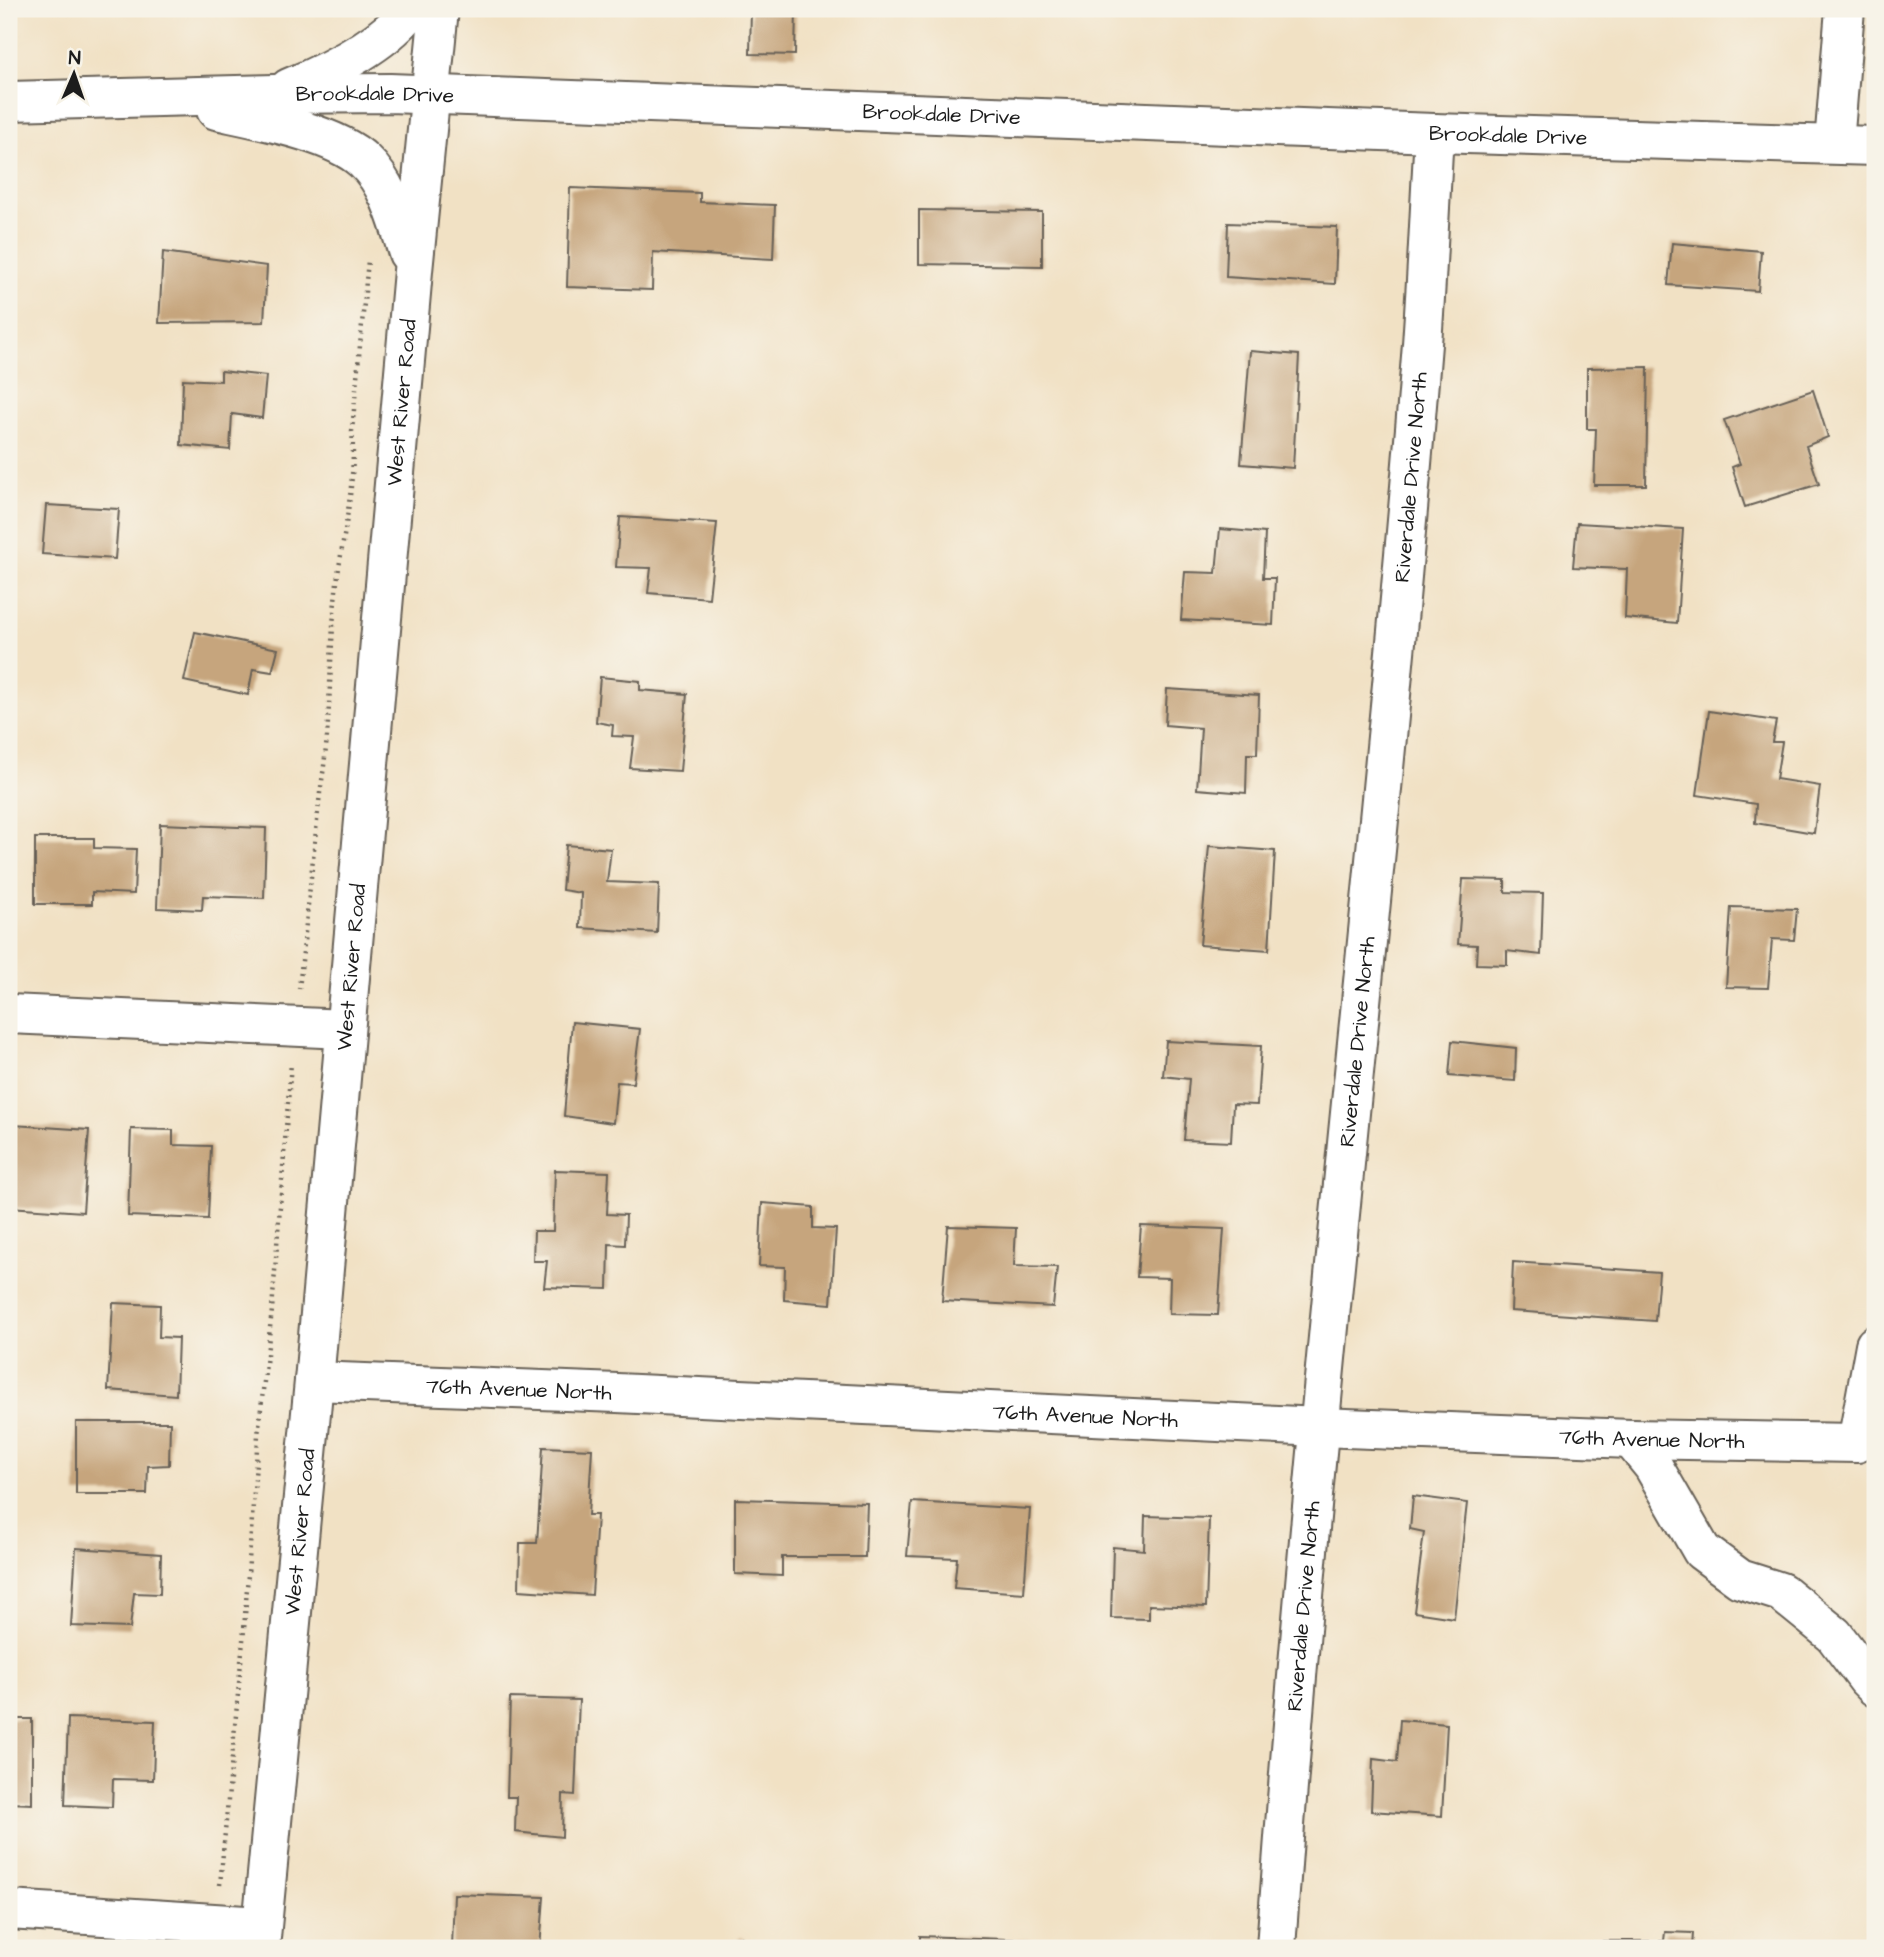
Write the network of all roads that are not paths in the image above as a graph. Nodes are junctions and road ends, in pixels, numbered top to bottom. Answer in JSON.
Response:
{"nodes":[{"id":1,"x":411,"y":9,"type":"edge"},
{"id":2,"x":439,"y":9,"type":"edge"},
{"id":3,"x":1846,"y":9,"type":"edge"},
{"id":4,"x":274,"y":93,"type":"junction"},
{"id":5,"x":430,"y":94,"type":"junction"},
{"id":6,"x":162,"y":98,"type":"junction"},
{"id":7,"x":9,"y":101,"type":"edge"},
{"id":8,"x":1434,"y":133,"type":"junction"},
{"id":9,"x":1834,"y":144,"type":"junction"},
{"id":10,"x":1875,"y":146,"type":"edge"},
{"id":11,"x":413,"y":271,"type":"junction"},
{"id":12,"x":9,"y":1014,"type":"edge"},
{"id":13,"x":345,"y":1029,"type":"junction"},
{"id":14,"x":1875,"y":1345,"type":"edge"},
{"id":15,"x":314,"y":1381,"type":"junction"},
{"id":16,"x":1320,"y":1427,"type":"junction"},
{"id":17,"x":1631,"y":1439,"type":"junction"},
{"id":18,"x":1875,"y":1687,"type":"edge"},
{"id":19,"x":9,"y":1910,"type":"edge"},
{"id":20,"x":260,"y":1937,"type":"edge"},
{"id":21,"x":1276,"y":1948,"type":"edge"}],
"edges":[{"from":1,"to":4,"type":"street"},
{"from":2,"to":5,"type":"street","name":"West River Road"},
{"from":3,"to":9,"type":"street"},
{"from":4,"to":5,"type":"street","name":"Brookdale Drive"},
{"from":4,"to":6,"type":"street","name":"Brookdale Drive"},
{"from":5,"to":8,"type":"street","name":"Brookdale Drive"},
{"from":5,"to":11,"type":"street","name":"West River Road"},
{"from":6,"to":7,"type":"street","name":"Brookdale Drive"},
{"from":6,"to":11,"type":"street"},
{"from":8,"to":9,"type":"street","name":"Brookdale Drive"},
{"from":8,"to":16,"type":"street","name":"Riverdale Drive North"},
{"from":9,"to":10,"type":"street","name":"Brookdale Drive"},
{"from":11,"to":13,"type":"street","name":"West River Road"},
{"from":12,"to":13,"type":"street"},
{"from":13,"to":15,"type":"street","name":"West River Road"},
{"from":14,"to":17,"type":"street","name":"76th Avenue North"},
{"from":15,"to":16,"type":"street","name":"76th Avenue North"},
{"from":15,"to":20,"type":"street","name":"West River Road"},
{"from":16,"to":17,"type":"street","name":"76th Avenue North"},
{"from":16,"to":21,"type":"street","name":"Riverdale Drive North"},
{"from":17,"to":18,"type":"street"},
{"from":19,"to":20,"type":"street"}]}
